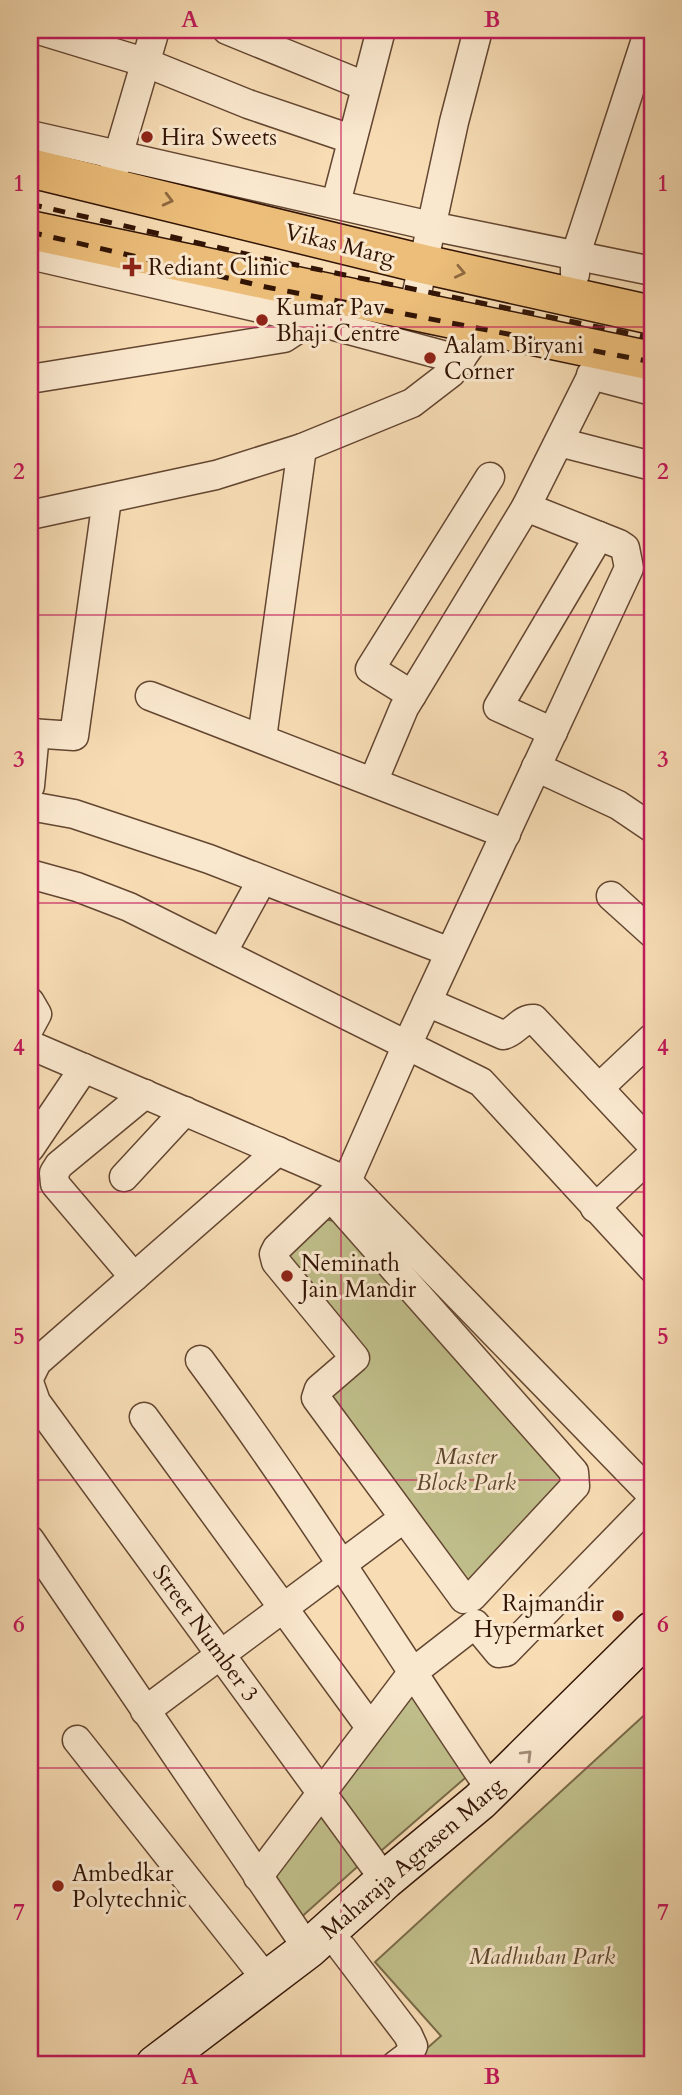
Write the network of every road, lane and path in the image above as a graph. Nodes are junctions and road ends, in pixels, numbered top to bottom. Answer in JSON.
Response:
{"nodes":[{"id":1,"x":39,"y":30,"type":"edge"},
{"id":2,"x":155,"y":30,"type":"edge"},
{"id":3,"x":227,"y":30,"type":"edge"},
{"id":4,"x":381,"y":30,"type":"edge"},
{"id":5,"x":478,"y":30,"type":"edge"},
{"id":6,"x":649,"y":30,"type":"edge"},
{"id":7,"x":144,"y":62,"type":"junction"},
{"id":8,"x":365,"y":86,"type":"junction"},
{"id":9,"x":30,"y":135,"type":"edge"},
{"id":10,"x":351,"y":139,"type":"junction"},
{"id":11,"x":30,"y":168,"type":"edge"},
{"id":12,"x":114,"y":170,"type":"junction"},
{"id":13,"x":337,"y":203,"type":"junction"},
{"id":14,"x":431,"y":226,"type":"junction"},
{"id":15,"x":30,"y":230,"type":"edge"},
{"id":16,"x":30,"y":255,"type":"edge"},
{"id":17,"x":575,"y":257,"type":"junction"},
{"id":18,"x":423,"y":264,"type":"junction"},
{"id":19,"x":652,"y":271,"type":"edge"},
{"id":20,"x":345,"y":298,"type":"junction"},
{"id":21,"x":576,"y":298,"type":"junction"},
{"id":22,"x":414,"y":311,"type":"junction"},
{"id":23,"x":652,"y":315,"type":"edge"},
{"id":24,"x":312,"y":320,"type":"junction"},
{"id":25,"x":484,"y":326,"type":"junction"},
{"id":26,"x":652,"y":361,"type":"edge"},
{"id":27,"x":597,"y":363,"type":"junction"},
{"id":28,"x":456,"y":367,"type":"junction"},
{"id":29,"x":30,"y":379,"type":"edge"},
{"id":30,"x":652,"y":391,"type":"edge"},
{"id":31,"x":559,"y":442,"type":"junction"},
{"id":32,"x":302,"y":448,"type":"junction"},
{"id":33,"x":652,"y":466,"type":"edge"},
{"id":34,"x":490,"y":477,"type":"dead end"},
{"id":35,"x":107,"y":499,"type":"junction"},
{"id":36,"x":526,"y":507,"type":"junction"},
{"id":37,"x":30,"y":515,"type":"edge"},
{"id":38,"x":599,"y":536,"type":"junction"},
{"id":39,"x":412,"y":695,"type":"junction"},
{"id":40,"x":150,"y":696,"type":"dead end"},
{"id":41,"x":553,"y":732,"type":"junction"},
{"id":42,"x":32,"y":733,"type":"edge"},
{"id":43,"x":262,"y":738,"type":"junction"},
{"id":44,"x":536,"y":767,"type":"junction"},
{"id":45,"x":373,"y":782,"type":"junction"},
{"id":46,"x":30,"y":786,"type":"edge"},
{"id":47,"x":30,"y":806,"type":"edge"},
{"id":48,"x":652,"y":828,"type":"edge"},
{"id":49,"x":506,"y":834,"type":"junction"},
{"id":50,"x":30,"y":874,"type":"edge"},
{"id":51,"x":262,"y":880,"type":"junction"},
{"id":52,"x":611,"y":896,"type":"dead end"},
{"id":53,"x":652,"y":933,"type":"edge"},
{"id":54,"x":450,"y":952,"type":"junction"},
{"id":55,"x":222,"y":953,"type":"junction"},
{"id":56,"x":30,"y":1002,"type":"edge"},
{"id":57,"x":427,"y":1002,"type":"junction"},
{"id":58,"x":30,"y":1027,"type":"edge"},
{"id":59,"x":652,"y":1038,"type":"edge"},
{"id":60,"x":30,"y":1045,"type":"edge"},
{"id":61,"x":407,"y":1045,"type":"junction"},
{"id":62,"x":84,"y":1068,"type":"junction"},
{"id":63,"x":599,"y":1088,"type":"junction"},
{"id":64,"x":145,"y":1094,"type":"junction"},
{"id":65,"x":185,"y":1111,"type":"junction"},
{"id":66,"x":652,"y":1145,"type":"edge"},
{"id":67,"x":30,"y":1148,"type":"edge"},
{"id":68,"x":278,"y":1151,"type":"junction"},
{"id":69,"x":652,"y":1155,"type":"edge"},
{"id":70,"x":124,"y":1177,"type":"dead end"},
{"id":71,"x":339,"y":1189,"type":"junction"},
{"id":72,"x":595,"y":1208,"type":"junction"},
{"id":73,"x":652,"y":1268,"type":"edge"},
{"id":74,"x":134,"y":1277,"type":"junction"},
{"id":75,"x":201,"y":1360,"type":"dead end"},
{"id":76,"x":32,"y":1374,"type":"edge"},
{"id":77,"x":144,"y":1417,"type":"dead end"},
{"id":78,"x":652,"y":1495,"type":"edge"},
{"id":79,"x":652,"y":1502,"type":"edge"},
{"id":80,"x":404,"y":1518,"type":"junction"},
{"id":81,"x":30,"y":1540,"type":"edge"},
{"id":82,"x":341,"y":1564,"type":"junction"},
{"id":83,"x":281,"y":1609,"type":"junction"},
{"id":84,"x":652,"y":1631,"type":"edge"},
{"id":85,"x":221,"y":1655,"type":"junction"},
{"id":86,"x":652,"y":1666,"type":"edge"},
{"id":87,"x":412,"y":1674,"type":"junction"},
{"id":88,"x":145,"y":1711,"type":"junction"},
{"id":89,"x":370,"y":1727,"type":"junction"},
{"id":90,"x":77,"y":1740,"type":"dead end"},
{"id":91,"x":491,"y":1790,"type":"junction"},
{"id":92,"x":322,"y":1791,"type":"junction"},
{"id":93,"x":409,"y":1871,"type":"junction"},
{"id":94,"x":258,"y":1877,"type":"junction"},
{"id":95,"x":325,"y":1948,"type":"junction"},
{"id":96,"x":267,"y":1980,"type":"junction"},
{"id":97,"x":155,"y":2065,"type":"edge"},
{"id":98,"x":197,"y":2065,"type":"edge"},
{"id":99,"x":396,"y":2065,"type":"edge"}],
"edges":[{"from":1,"to":7,"type":"street"},
{"from":2,"to":7,"type":"street"},
{"from":3,"to":8,"type":"street"},
{"from":4,"to":8,"type":"street"},
{"from":5,"to":14,"type":"street"},
{"from":6,"to":17,"type":"street"},
{"from":7,"to":10,"type":"street"},
{"from":7,"to":12,"type":"street"},
{"from":8,"to":10,"type":"street"},
{"from":9,"to":12,"type":"street"},
{"from":10,"to":13,"type":"street"},
{"from":11,"to":12,"type":"main road","name":"Vikas Marg"},
{"from":12,"to":13,"type":"street"},
{"from":12,"to":18,"type":"main road","name":"Vikas Marg","one_way":true},
{"from":13,"to":14,"type":"street"},
{"from":14,"to":17,"type":"street"},
{"from":14,"to":18,"type":"street"},
{"from":15,"to":20,"type":"main road"},
{"from":16,"to":24,"type":"street"},
{"from":17,"to":19,"type":"street"},
{"from":17,"to":21,"type":"street"},
{"from":18,"to":21,"type":"main road","name":"Vikas Marg","one_way":true},
{"from":18,"to":22,"type":"street"},
{"from":20,"to":22,"type":"main road"},
{"from":20,"to":24,"type":"street"},
{"from":21,"to":23,"type":"main road","name":"Vikas Marg"},
{"from":22,"to":25,"type":"main road"},
{"from":24,"to":28,"type":"street"},
{"from":24,"to":29,"type":"street"},
{"from":25,"to":27,"type":"main road"},
{"from":25,"to":28,"type":"street"},
{"from":26,"to":27,"type":"main road"},
{"from":27,"to":30,"type":"street"},
{"from":27,"to":31,"type":"street"},
{"from":28,"to":32,"type":"street"},
{"from":31,"to":33,"type":"street"},
{"from":31,"to":36,"type":"street"},
{"from":32,"to":35,"type":"street"},
{"from":32,"to":43,"type":"street"},
{"from":34,"to":39,"type":"street"},
{"from":35,"to":37,"type":"street"},
{"from":35,"to":42,"type":"street"},
{"from":36,"to":38,"type":"street"},
{"from":36,"to":39,"type":"street"},
{"from":38,"to":41,"type":"street"},
{"from":38,"to":41,"type":"street"},
{"from":39,"to":45,"type":"street"},
{"from":40,"to":43,"type":"street"},
{"from":41,"to":44,"type":"street"},
{"from":42,"to":46,"type":"street"},
{"from":43,"to":45,"type":"street"},
{"from":44,"to":48,"type":"street"},
{"from":44,"to":49,"type":"street"},
{"from":45,"to":49,"type":"street"},
{"from":47,"to":51,"type":"street"},
{"from":49,"to":54,"type":"street"},
{"from":50,"to":55,"type":"street"},
{"from":51,"to":54,"type":"street"},
{"from":51,"to":55,"type":"street"},
{"from":52,"to":53,"type":"street"},
{"from":54,"to":57,"type":"street"},
{"from":55,"to":61,"type":"street"},
{"from":56,"to":58,"type":"street"},
{"from":57,"to":61,"type":"street"},
{"from":57,"to":63,"type":"street"},
{"from":59,"to":63,"type":"street"},
{"from":60,"to":62,"type":"street"},
{"from":61,"to":71,"type":"street"},
{"from":61,"to":72,"type":"street"},
{"from":62,"to":64,"type":"street"},
{"from":62,"to":67,"type":"street"},
{"from":63,"to":66,"type":"street"},
{"from":64,"to":65,"type":"street"},
{"from":64,"to":74,"type":"street"},
{"from":65,"to":68,"type":"street"},
{"from":65,"to":70,"type":"street"},
{"from":68,"to":71,"type":"street"},
{"from":68,"to":74,"type":"street"},
{"from":69,"to":72,"type":"street"},
{"from":71,"to":78,"type":"street"},
{"from":71,"to":80,"type":"street"},
{"from":71,"to":80,"type":"street"},
{"from":72,"to":73,"type":"street"},
{"from":74,"to":76,"type":"street"},
{"from":75,"to":82,"type":"street"},
{"from":76,"to":85,"type":"street","name":"Street Number 3"},
{"from":77,"to":83,"type":"street"},
{"from":79,"to":87,"type":"street"},
{"from":80,"to":82,"type":"street"},
{"from":81,"to":88,"type":"street"},
{"from":82,"to":83,"type":"street"},
{"from":82,"to":87,"type":"street"},
{"from":83,"to":85,"type":"street"},
{"from":83,"to":89,"type":"street"},
{"from":91,"to":84,"type":"main road","name":"Maharaja Agrasen Marg","one_way":true},
{"from":85,"to":88,"type":"street"},
{"from":85,"to":92,"type":"street","name":"Street Number 3"},
{"from":86,"to":93,"type":"main road","name":"Maharaja Agrasen Marg"},
{"from":87,"to":89,"type":"street"},
{"from":87,"to":91,"type":"street"},
{"from":88,"to":94,"type":"street"},
{"from":89,"to":92,"type":"street"},
{"from":90,"to":96,"type":"street"},
{"from":91,"to":93,"type":"main road","name":"Maharaja Agrasen Marg"},
{"from":92,"to":93,"type":"street","name":"Street Number 3"},
{"from":92,"to":94,"type":"street"},
{"from":93,"to":95,"type":"main road","name":"Maharaja Agrasen Marg"},
{"from":94,"to":95,"type":"street"},
{"from":95,"to":96,"type":"main road","name":"Maharaja Agrasen Marg"},
{"from":95,"to":98,"type":"main road","name":"Maharaja Agrasen Marg"},
{"from":95,"to":99,"type":"street"},
{"from":96,"to":97,"type":"main road","name":"Maharaja Agrasen Marg"}]}
